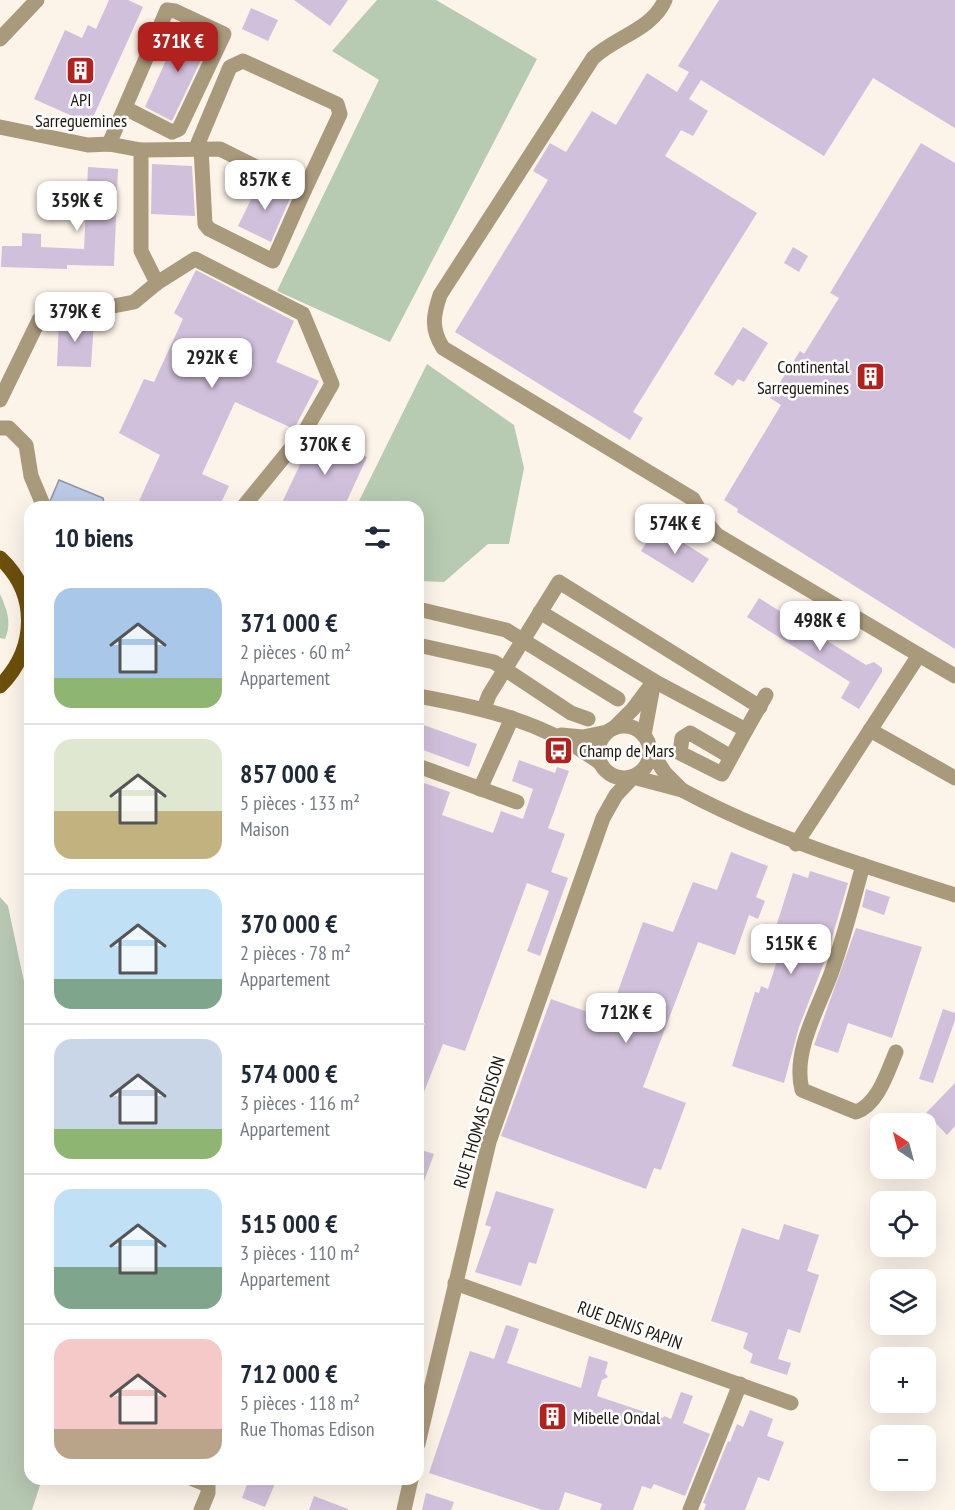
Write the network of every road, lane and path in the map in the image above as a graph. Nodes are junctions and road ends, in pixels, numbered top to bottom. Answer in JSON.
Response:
{"nodes":[{"id":1,"x":37,"y":0,"type":"edge"},
{"id":2,"x":665,"y":0,"type":"edge"},
{"id":3,"x":0,"y":39,"type":"edge"},
{"id":4,"x":125,"y":108,"type":"junction"},
{"id":5,"x":0,"y":127,"type":"edge"},
{"id":6,"x":109,"y":144,"type":"junction"},
{"id":7,"x":198,"y":148,"type":"junction"},
{"id":8,"x":141,"y":150,"type":"junction"},
{"id":9,"x":304,"y":191,"type":"junction"},
{"id":10,"x":157,"y":283,"type":"junction"},
{"id":11,"x":0,"y":400,"type":"edge"},
{"id":12,"x":0,"y":428,"type":"edge"},
{"id":13,"x":41,"y":501,"type":"edge"},
{"id":14,"x":248,"y":501,"type":"edge"},
{"id":15,"x":0,"y":558,"type":"edge"},
{"id":16,"x":24,"y":593,"type":"edge"},
{"id":17,"x":424,"y":610,"type":"edge"},
{"id":18,"x":540,"y":612,"type":"junction"},
{"id":19,"x":523,"y":640,"type":"junction"},
{"id":20,"x":424,"y":646,"type":"edge"},
{"id":21,"x":919,"y":655,"type":"junction"},
{"id":22,"x":24,"y":656,"type":"edge"},
{"id":23,"x":505,"y":669,"type":"junction"},
{"id":24,"x":955,"y":676,"type":"edge"},
{"id":25,"x":654,"y":681,"type":"junction"},
{"id":26,"x":0,"y":686,"type":"edge"},
{"id":27,"x":424,"y":697,"type":"edge"},
{"id":28,"x":618,"y":699,"type":"dead end"},
{"id":29,"x":484,"y":708,"type":"junction"},
{"id":30,"x":512,"y":718,"type":"junction"},
{"id":31,"x":588,"y":719,"type":"dead end"},
{"id":32,"x":610,"y":730,"type":"junction"},
{"id":33,"x":746,"y":730,"type":"junction"},
{"id":34,"x":870,"y":730,"type":"junction"},
{"id":35,"x":555,"y":735,"type":"junction"},
{"id":36,"x":644,"y":735,"type":"junction"},
{"id":37,"x":650,"y":750,"type":"junction"},
{"id":38,"x":731,"y":757,"type":"dead end"},
{"id":39,"x":601,"y":765,"type":"junction"},
{"id":40,"x":424,"y":768,"type":"edge"},
{"id":41,"x":633,"y":777,"type":"junction"},
{"id":42,"x":955,"y":778,"type":"edge"},
{"id":43,"x":480,"y":789,"type":"junction"},
{"id":44,"x":682,"y":790,"type":"junction"},
{"id":45,"x":517,"y":802,"type":"dead end"},
{"id":46,"x":603,"y":818,"type":"junction"},
{"id":47,"x":796,"y":844,"type":"junction"},
{"id":48,"x":863,"y":865,"type":"junction"},
{"id":49,"x":955,"y":895,"type":"edge"},
{"id":50,"x":896,"y":1052,"type":"dead end"},
{"id":51,"x":455,"y":1283,"type":"junction"},
{"id":52,"x":740,"y":1384,"type":"junction"},
{"id":53,"x":791,"y":1403,"type":"dead end"},
{"id":54,"x":424,"y":1418,"type":"edge"},
{"id":55,"x":208,"y":1485,"type":"edge"},
{"id":56,"x":410,"y":1485,"type":"edge"},
{"id":57,"x":201,"y":1510,"type":"edge"},
{"id":58,"x":404,"y":1510,"type":"edge"},
{"id":59,"x":690,"y":1510,"type":"edge"}],
"edges":[{"from":1,"to":3,"type":"street"},
{"from":2,"to":21,"type":"street"},
{"from":4,"to":4,"type":"street"},
{"from":4,"to":6,"type":"street"},
{"from":5,"to":6,"type":"street"},
{"from":6,"to":8,"type":"street"},
{"from":7,"to":8,"type":"street"},
{"from":7,"to":9,"type":"street"},
{"from":7,"to":9,"type":"street"},
{"from":7,"to":9,"type":"street"},
{"from":8,"to":10,"type":"street"},
{"from":10,"to":11,"type":"street"},
{"from":10,"to":14,"type":"street"},
{"from":12,"to":13,"type":"street"},
{"from":15,"to":16,"type":"main road"},
{"from":17,"to":19,"type":"street"},
{"from":18,"to":19,"type":"street"},
{"from":18,"to":25,"type":"street"},
{"from":18,"to":33,"type":"street"},
{"from":19,"to":23,"type":"street"},
{"from":19,"to":28,"type":"street"},
{"from":20,"to":23,"type":"street"},
{"from":21,"to":24,"type":"street"},
{"from":21,"to":34,"type":"street"},
{"from":22,"to":26,"type":"main road"},
{"from":23,"to":29,"type":"street"},
{"from":23,"to":31,"type":"street"},
{"from":25,"to":32,"type":"street"},
{"from":25,"to":33,"type":"street"},
{"from":25,"to":36,"type":"street"},
{"from":27,"to":29,"type":"street"},
{"from":29,"to":30,"type":"street"},
{"from":30,"to":35,"type":"street"},
{"from":30,"to":43,"type":"street"},
{"from":32,"to":35,"type":"street"},
{"from":32,"to":36,"type":"street"},
{"from":32,"to":39,"type":"street"},
{"from":33,"to":38,"type":"street"},
{"from":34,"to":42,"type":"street"},
{"from":34,"to":47,"type":"street"},
{"from":35,"to":39,"type":"street"},
{"from":36,"to":37,"type":"street"},
{"from":37,"to":41,"type":"street"},
{"from":37,"to":44,"type":"street"},
{"from":39,"to":41,"type":"street"},
{"from":39,"to":46,"type":"street","name":"RUE THOMAS EDISON"},
{"from":40,"to":43,"type":"street"},
{"from":41,"to":44,"type":"street"},
{"from":41,"to":46,"type":"street","name":"RUE THOMAS EDISON"},
{"from":43,"to":45,"type":"street"},
{"from":44,"to":47,"type":"street"},
{"from":46,"to":51,"type":"street","name":"RUE THOMAS EDISON"},
{"from":47,"to":48,"type":"street"},
{"from":48,"to":49,"type":"street"},
{"from":48,"to":50,"type":"street"},
{"from":51,"to":52,"type":"street","name":"RUE DENIS PAPIN"},
{"from":51,"to":54,"type":"street","name":"RUE THOMAS EDISON"},
{"from":52,"to":53,"type":"street","name":"RUE DENIS PAPIN"},
{"from":52,"to":59,"type":"street"},
{"from":55,"to":57,"type":"street"},
{"from":56,"to":58,"type":"street"}]}
